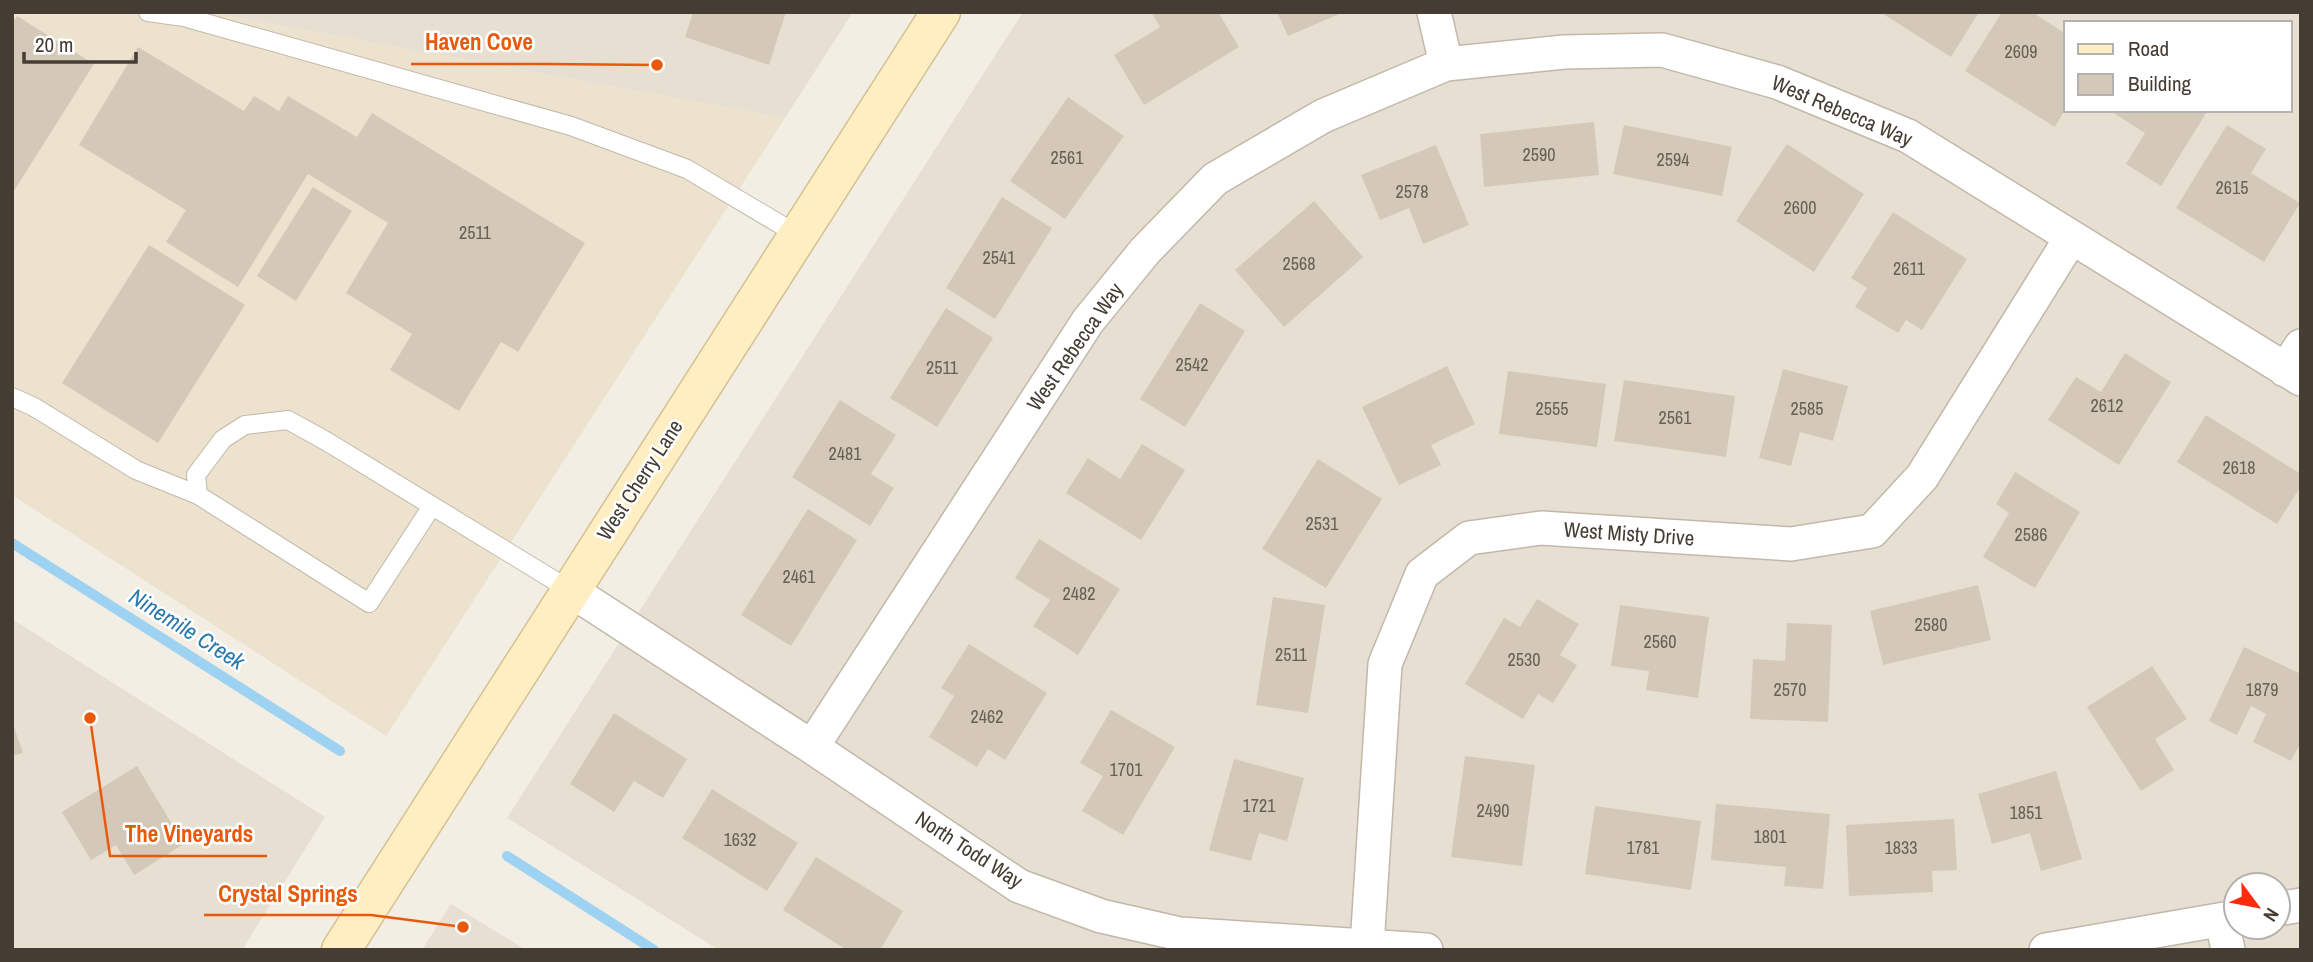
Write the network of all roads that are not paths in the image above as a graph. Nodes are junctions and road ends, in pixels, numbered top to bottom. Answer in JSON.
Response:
{"nodes":[{"id":1,"x":148,"y":12,"type":"edge"},
{"id":2,"x":941,"y":12,"type":"edge"},
{"id":3,"x":1434,"y":12,"type":"edge"},
{"id":4,"x":1446,"y":64,"type":"junction"},
{"id":5,"x":798,"y":235,"type":"junction"},
{"id":6,"x":2071,"y":238,"type":"junction"},
{"id":7,"x":2296,"y":365,"type":"edge"},
{"id":8,"x":12,"y":397,"type":"edge"},
{"id":9,"x":198,"y":495,"type":"junction"},
{"id":10,"x":432,"y":506,"type":"junction"},
{"id":11,"x":570,"y":590,"type":"junction"},
{"id":12,"x":813,"y":747,"type":"junction"},
{"id":13,"x":2222,"y":930,"type":"edge"},
{"id":14,"x":1367,"y":946,"type":"junction"},
{"id":15,"x":341,"y":950,"type":"edge"},
{"id":16,"x":1426,"y":950,"type":"edge"},
{"id":17,"x":2046,"y":950,"type":"edge"}],
"edges":[{"from":1,"to":5,"type":"lane"},
{"from":2,"to":5,"type":"main road","name":"West Cherry Lane"},
{"from":3,"to":4,"type":"street"},
{"from":4,"to":6,"type":"street","name":"West Rebecca Way"},
{"from":4,"to":12,"type":"street","name":"West Rebecca Way"},
{"from":5,"to":11,"type":"main road","name":"West Cherry Lane"},
{"from":6,"to":7,"type":"street","name":"West Rebecca Way"},
{"from":6,"to":14,"type":"street","name":"West Misty Drive"},
{"from":8,"to":9,"type":"lane"},
{"from":9,"to":10,"type":"lane"},
{"from":9,"to":10,"type":"lane"},
{"from":10,"to":11,"type":"lane"},
{"from":11,"to":12,"type":"street","name":"North Todd Way"},
{"from":11,"to":15,"type":"main road","name":"West Cherry Lane"},
{"from":12,"to":14,"type":"street","name":"North Todd Way"},
{"from":13,"to":17,"type":"street"},
{"from":14,"to":16,"type":"street","name":"North Todd Way"}]}
